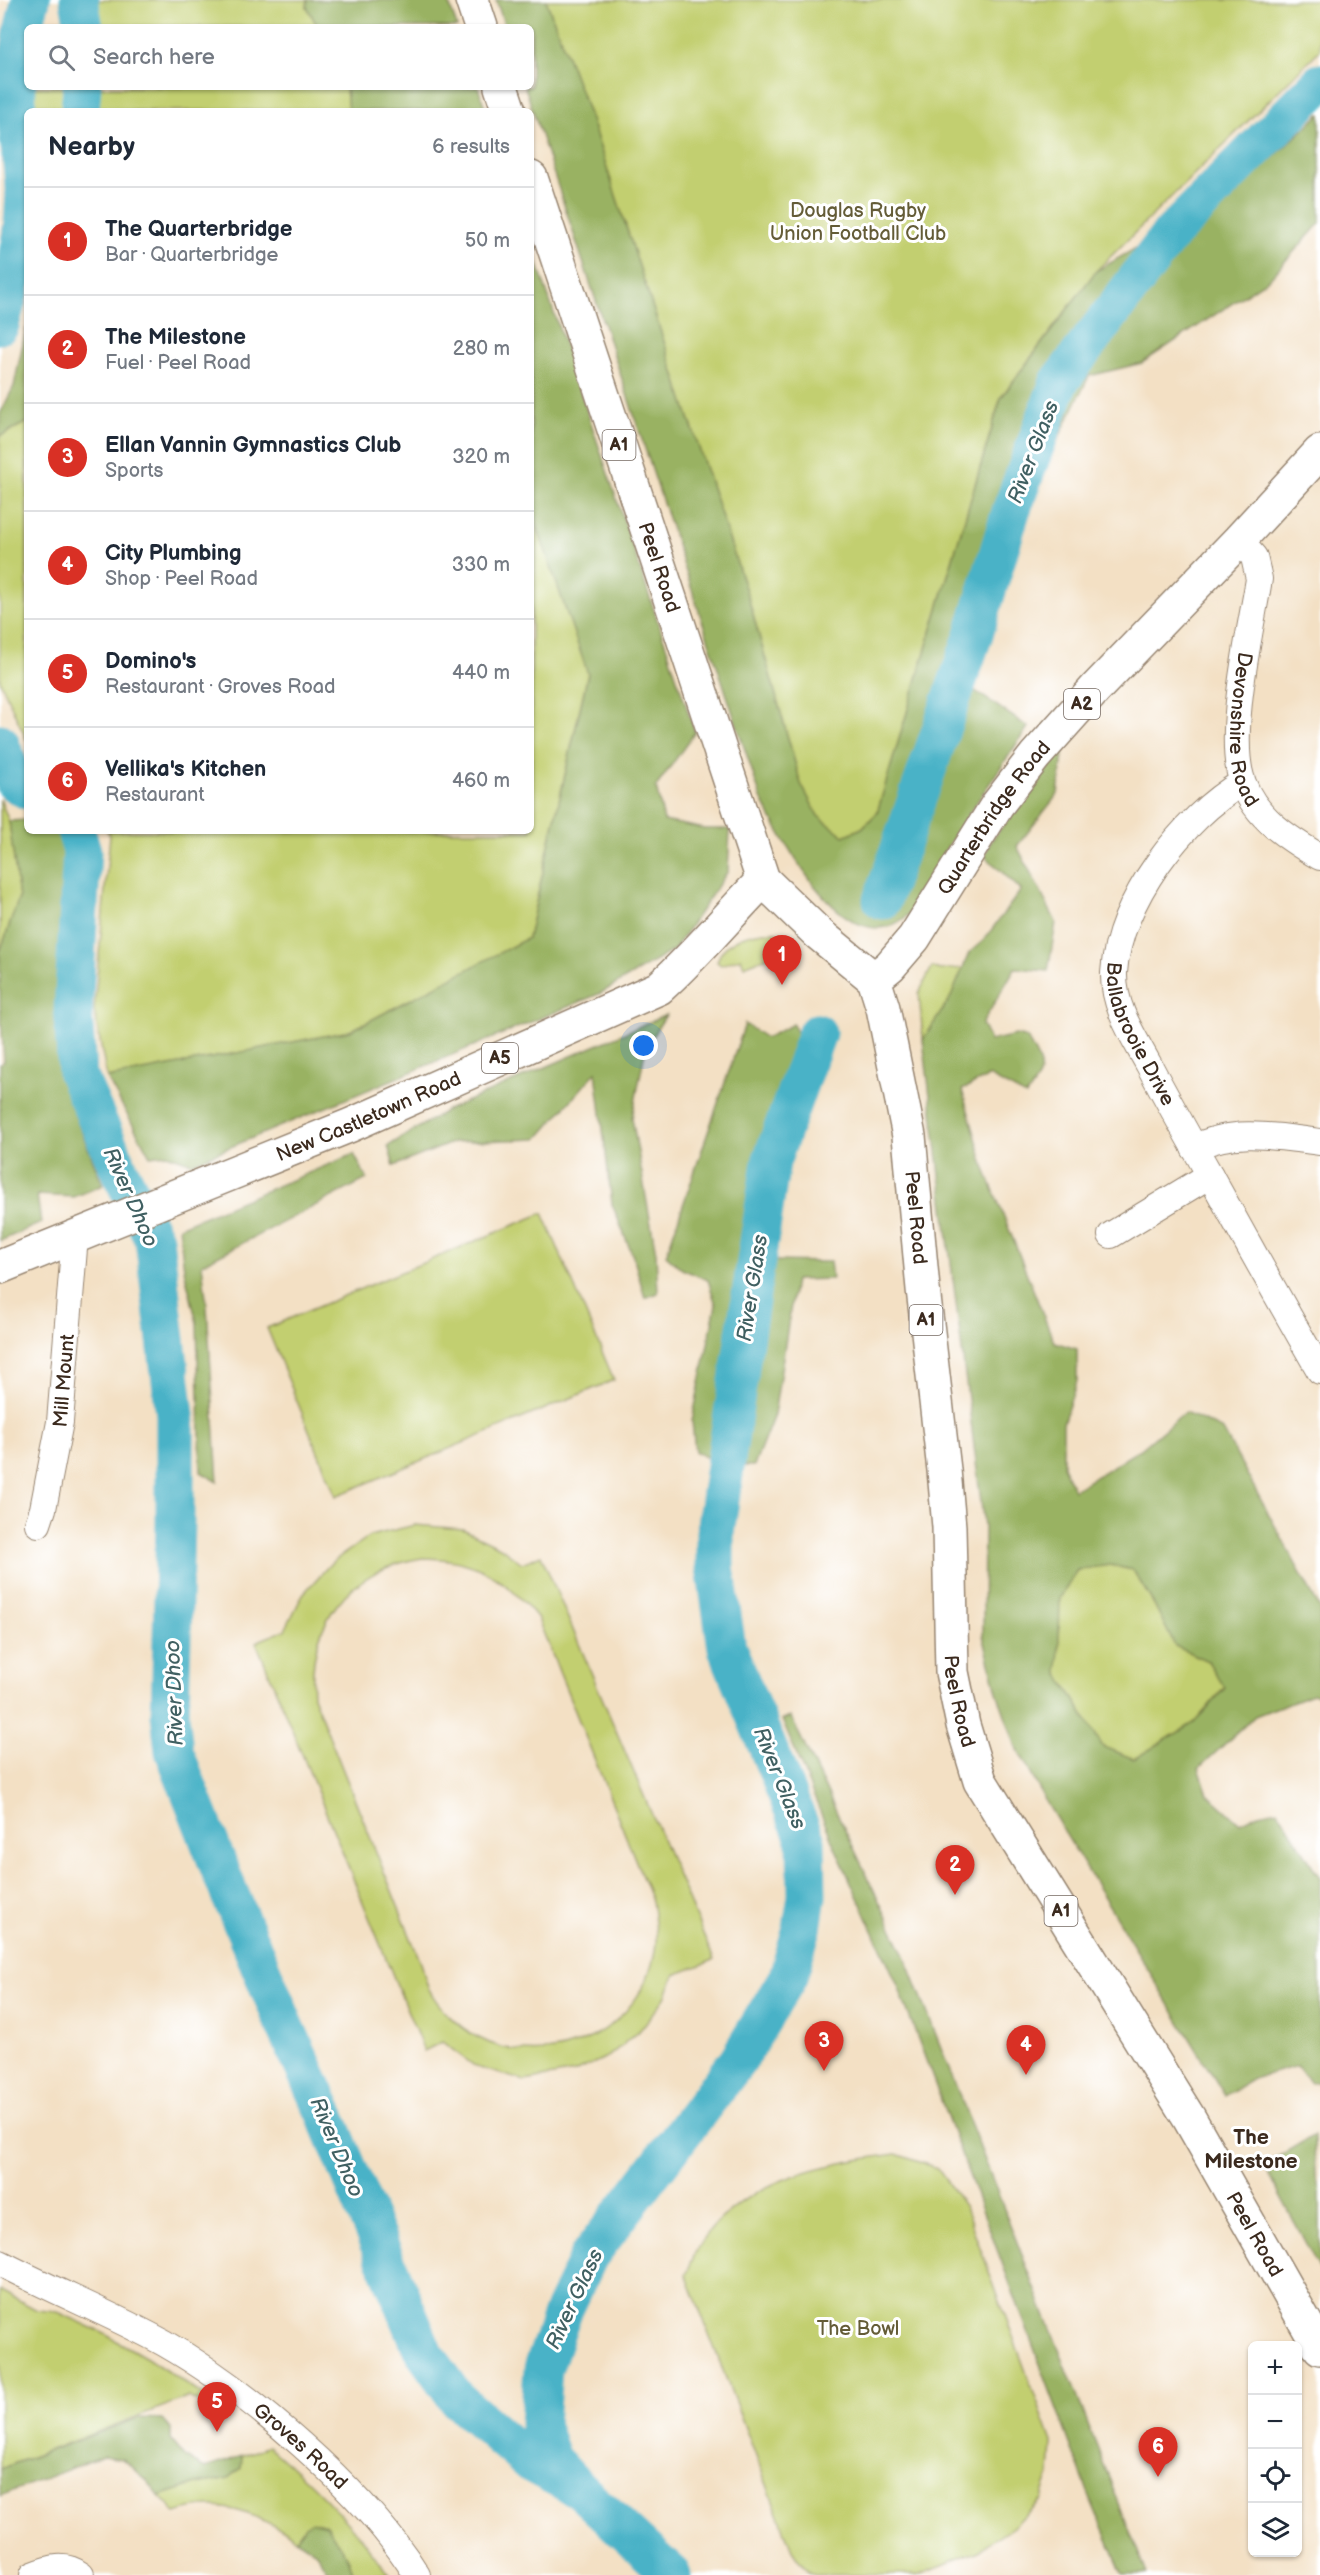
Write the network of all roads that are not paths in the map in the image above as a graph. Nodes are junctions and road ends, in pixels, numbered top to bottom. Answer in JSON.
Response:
{"nodes":[{"id":1,"x":472,"y":0,"type":"edge"},
{"id":2,"x":480,"y":24,"type":"edge"},
{"id":3,"x":502,"y":90,"type":"edge"},
{"id":4,"x":508,"y":108,"type":"edge"},
{"id":5,"x":534,"y":187,"type":"edge"},
{"id":6,"x":1320,"y":452,"type":"edge"},
{"id":7,"x":1239,"y":540,"type":"junction"},
{"id":8,"x":1242,"y":783,"type":"junction"},
{"id":9,"x":1320,"y":857,"type":"edge"},
{"id":10,"x":763,"y":880,"type":"junction"},
{"id":11,"x":868,"y":975,"type":"junction"},
{"id":12,"x":1320,"y":1142,"type":"edge"},
{"id":13,"x":1194,"y":1148,"type":"junction"},
{"id":14,"x":1210,"y":1175,"type":"junction"},
{"id":15,"x":1111,"y":1235,"type":"dead end"},
{"id":16,"x":75,"y":1236,"type":"junction"},
{"id":17,"x":0,"y":1267,"type":"edge"},
{"id":18,"x":1320,"y":1371,"type":"edge"},
{"id":19,"x":38,"y":1524,"type":"dead end"},
{"id":20,"x":0,"y":2264,"type":"edge"},
{"id":21,"x":1320,"y":2348,"type":"edge"},
{"id":22,"x":33,"y":2575,"type":"edge"},
{"id":23,"x":81,"y":2575,"type":"edge"},
{"id":24,"x":417,"y":2575,"type":"edge"}],
"edges":[{"from":1,"to":2,"type":"highway"},
{"from":3,"to":4,"type":"highway"},
{"from":5,"to":10,"type":"highway","name":"Peel Road","number":"A1"},
{"from":6,"to":7,"type":"highway","name":"Quarterbridge Road","number":"A2"},
{"from":7,"to":8,"type":"street","name":"Devonshire Road"},
{"from":7,"to":11,"type":"highway","name":"Quarterbridge Road","number":"A2"},
{"from":8,"to":9,"type":"street","name":"Devonshire Road"},
{"from":8,"to":13,"type":"street","name":"Ballabrooie Drive"},
{"from":10,"to":11,"type":"highway","name":"Peel Road","number":"A1"},
{"from":10,"to":16,"type":"highway","name":"New Castletown Road","number":"A5"},
{"from":11,"to":21,"type":"highway","name":"Peel Road","number":"A1"},
{"from":12,"to":13,"type":"street"},
{"from":13,"to":14,"type":"street","name":"Ballabrooie Drive"},
{"from":14,"to":15,"type":"street"},
{"from":14,"to":18,"type":"street","name":"Ballabrooie Drive"},
{"from":16,"to":17,"type":"highway","name":"New Castletown Road","number":"A5"},
{"from":16,"to":19,"type":"street","name":"Mill Mount"},
{"from":20,"to":24,"type":"street","name":"Groves Road"},
{"from":22,"to":23,"type":"street"}]}
